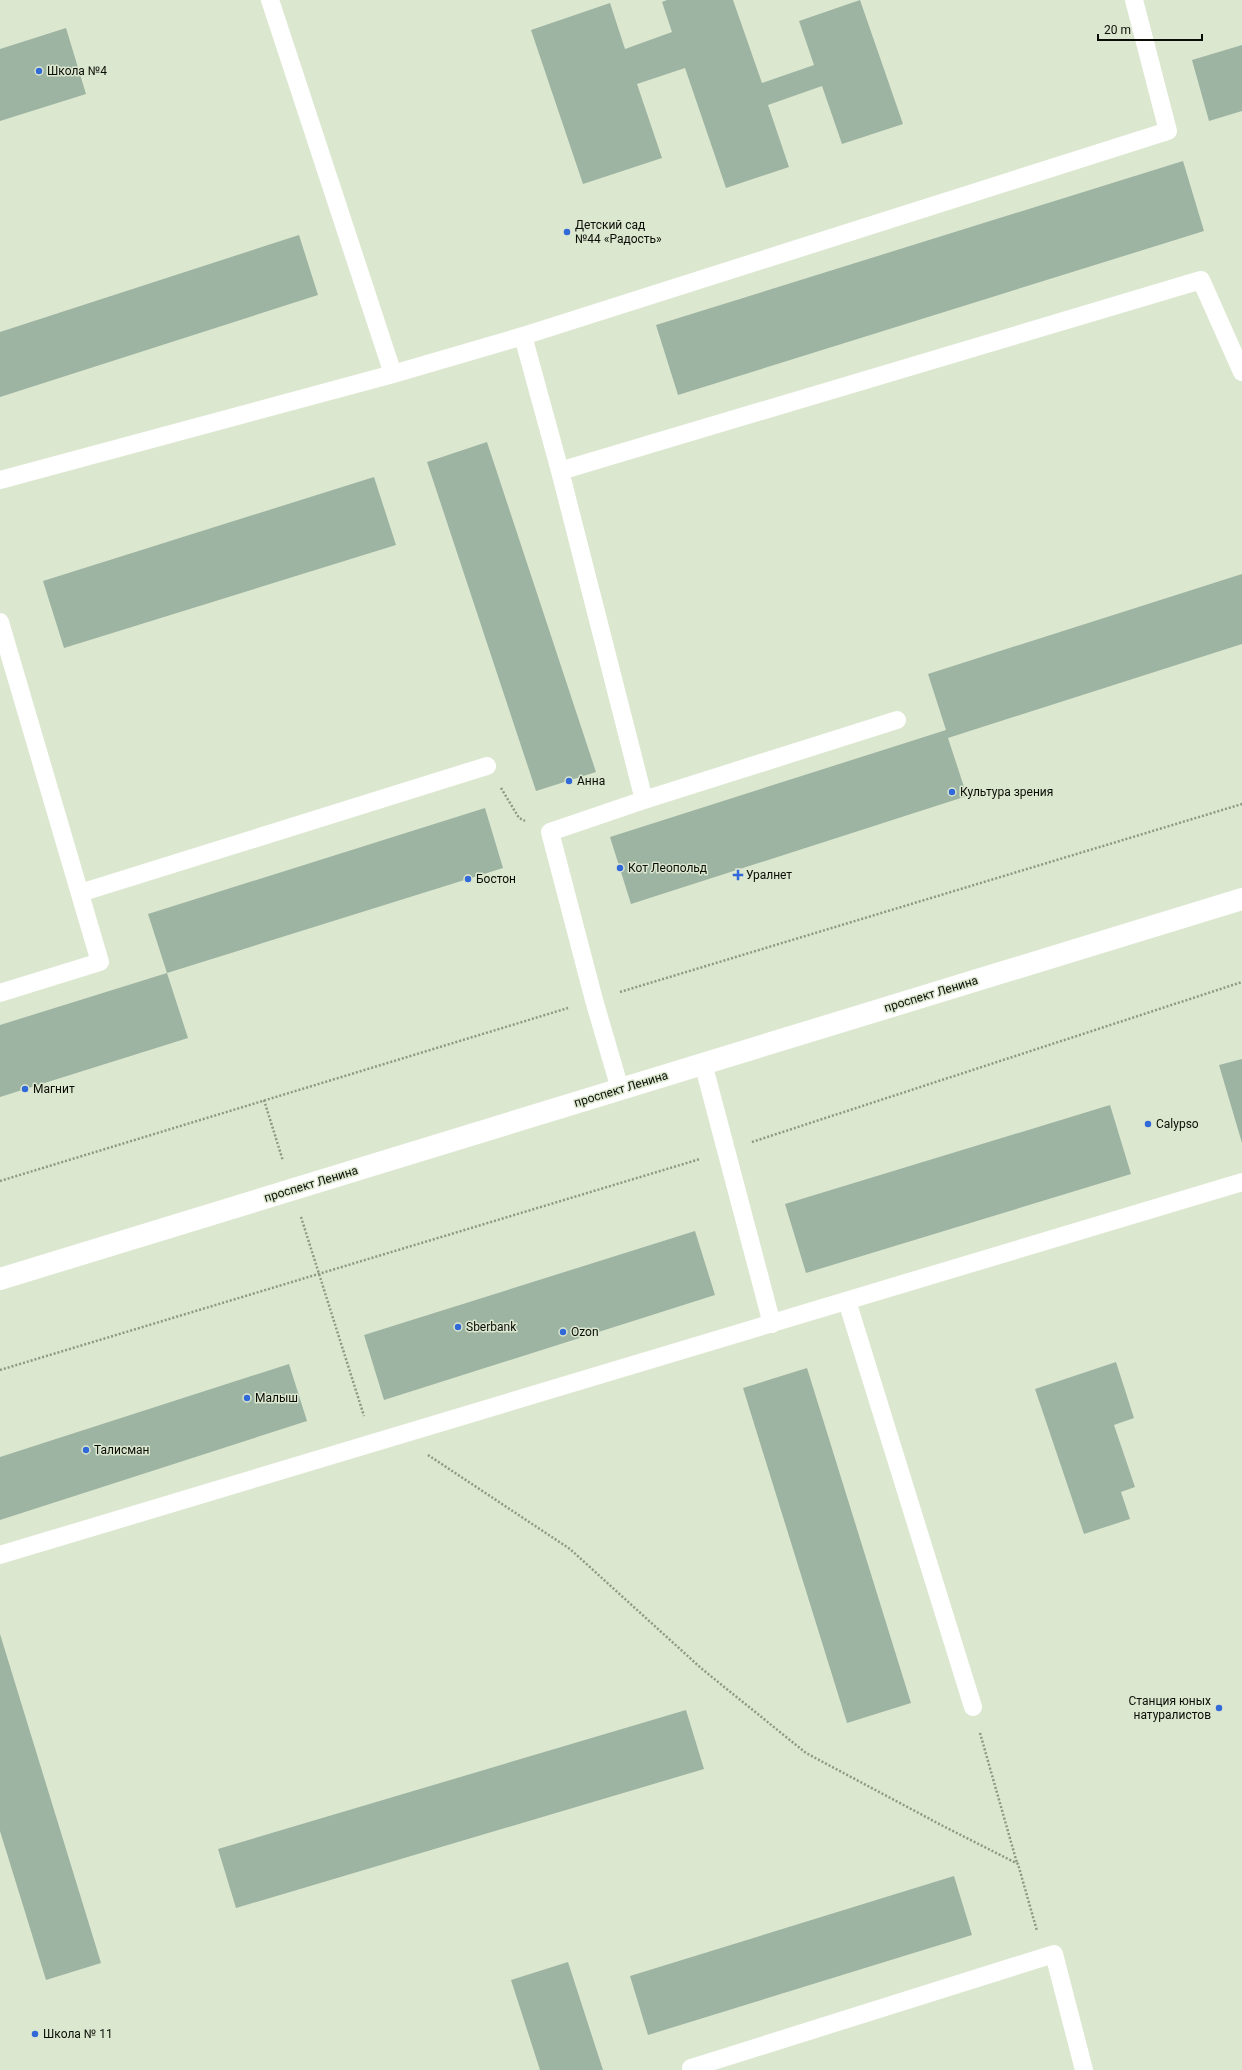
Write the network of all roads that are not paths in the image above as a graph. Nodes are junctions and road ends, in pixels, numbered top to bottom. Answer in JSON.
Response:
{"nodes":[{"id":1,"x":270,"y":0,"type":"edge"},
{"id":2,"x":1134,"y":0,"type":"edge"},
{"id":3,"x":523,"y":336,"type":"junction"},
{"id":4,"x":1242,"y":372,"type":"edge"},
{"id":5,"x":393,"y":374,"type":"junction"},
{"id":6,"x":560,"y":471,"type":"junction"},
{"id":7,"x":0,"y":480,"type":"edge"},
{"id":8,"x":0,"y":622,"type":"edge"},
{"id":9,"x":897,"y":720,"type":"dead end"},
{"id":10,"x":487,"y":766,"type":"road end"},
{"id":11,"x":644,"y":800,"type":"junction"},
{"id":12,"x":80,"y":894,"type":"junction"},
{"id":13,"x":1242,"y":899,"type":"edge"},
{"id":14,"x":0,"y":992,"type":"edge"},
{"id":15,"x":703,"y":1063,"type":"junction"},
{"id":16,"x":620,"y":1089,"type":"junction"},
{"id":17,"x":1242,"y":1182,"type":"edge"},
{"id":18,"x":0,"y":1279,"type":"edge"},
{"id":19,"x":847,"y":1301,"type":"junction"},
{"id":20,"x":772,"y":1324,"type":"junction"},
{"id":21,"x":0,"y":1555,"type":"edge"},
{"id":22,"x":973,"y":1707,"type":"road end"},
{"id":23,"x":692,"y":2070,"type":"edge"},
{"id":24,"x":1084,"y":2070,"type":"edge"}],
"edges":[{"from":1,"to":5,"type":"lane"},
{"from":2,"to":3,"type":"lane"},
{"from":3,"to":5,"type":"lane"},
{"from":3,"to":6,"type":"lane"},
{"from":4,"to":6,"type":"lane"},
{"from":5,"to":7,"type":"lane"},
{"from":6,"to":11,"type":"lane"},
{"from":8,"to":12,"type":"lane"},
{"from":9,"to":11,"type":"lane"},
{"from":10,"to":12,"type":"lane"},
{"from":11,"to":16,"type":"lane"},
{"from":12,"to":14,"type":"lane"},
{"from":13,"to":15,"type":"street","name":"проспект Ленина"},
{"from":15,"to":16,"type":"street","name":"проспект Ленина"},
{"from":15,"to":20,"type":"lane"},
{"from":16,"to":18,"type":"street","name":"проспект Ленина"},
{"from":17,"to":19,"type":"lane"},
{"from":19,"to":20,"type":"lane"},
{"from":19,"to":22,"type":"lane"},
{"from":20,"to":21,"type":"lane"},
{"from":23,"to":24,"type":"lane"}]}
